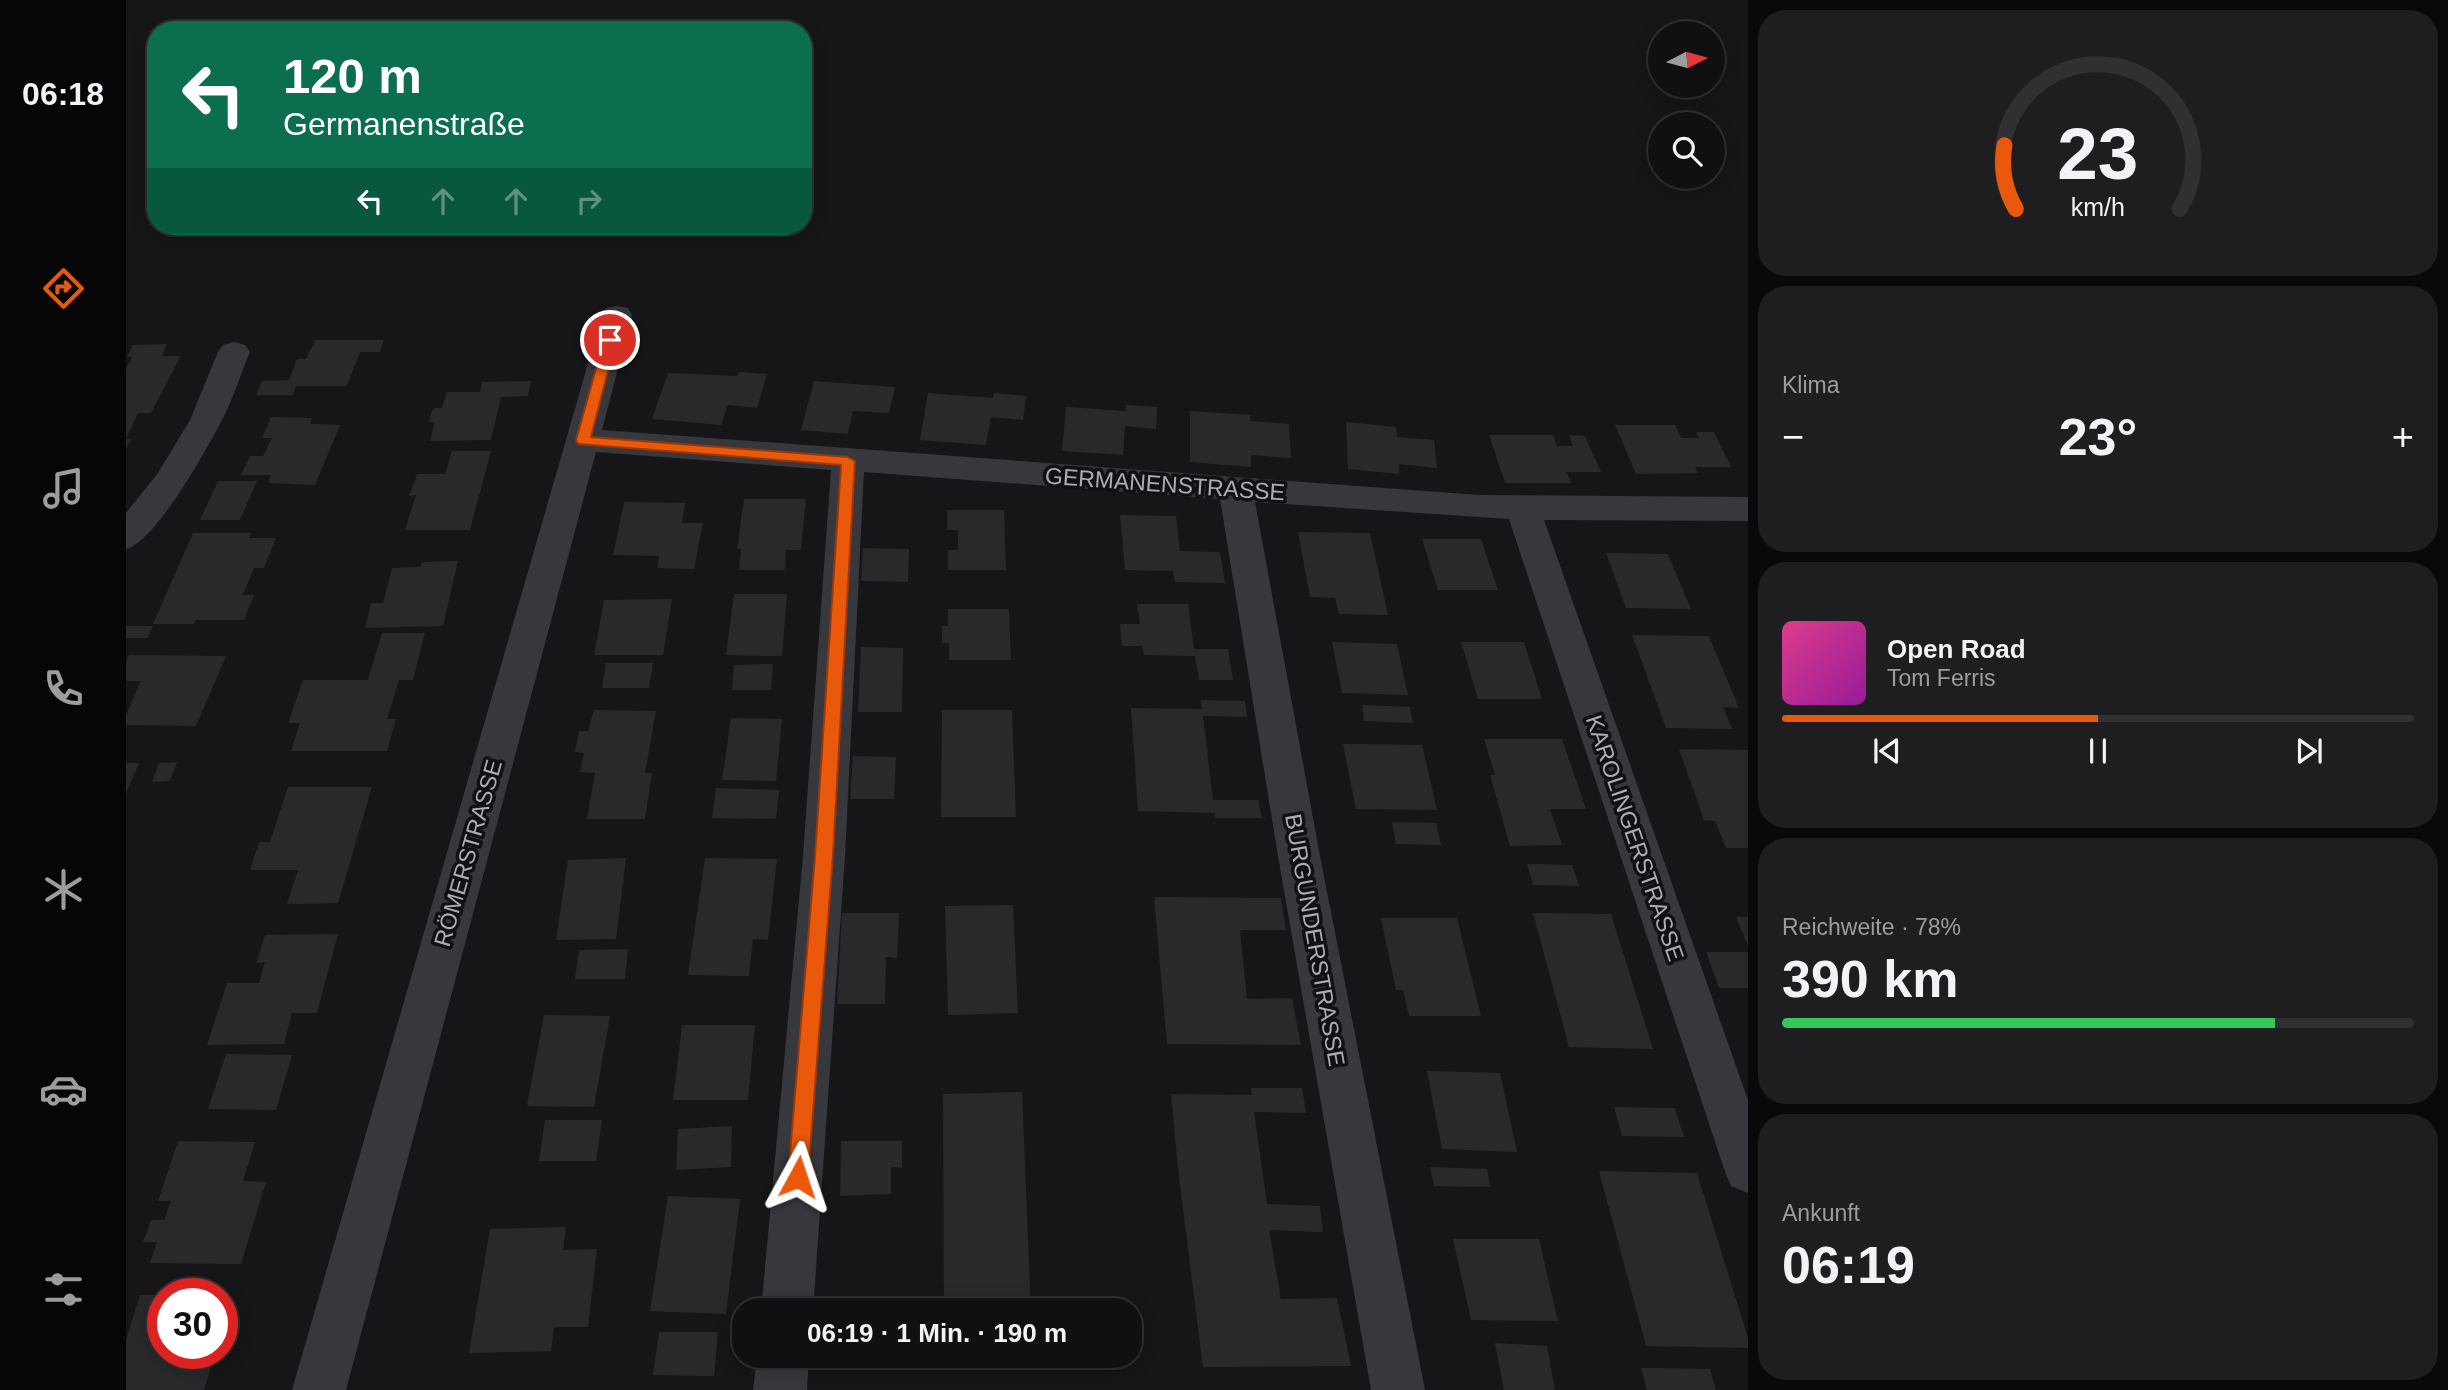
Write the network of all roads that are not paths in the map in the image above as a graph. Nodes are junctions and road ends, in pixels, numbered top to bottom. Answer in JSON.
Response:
{"nodes":[{"id":1,"x":617,"y":315,"type":"dead end"},
{"id":2,"x":234,"y":352,"type":"dead end"},
{"id":3,"x":583,"y":440,"type":"junction"},
{"id":4,"x":848,"y":461,"type":"junction"},
{"id":5,"x":1236,"y":490,"type":"junction"},
{"id":6,"x":1522,"y":507,"type":"junction"},
{"id":7,"x":1748,"y":509,"type":"edge"},
{"id":8,"x":126,"y":537,"type":"edge"},
{"id":9,"x":1748,"y":1169,"type":"edge"},
{"id":10,"x":788,"y":1298,"type":"edge"},
{"id":11,"x":782,"y":1368,"type":"edge"},
{"id":12,"x":319,"y":1390,"type":"edge"},
{"id":13,"x":780,"y":1390,"type":"edge"},
{"id":14,"x":1398,"y":1390,"type":"edge"}],
"edges":[{"from":1,"to":3,"type":"street","name":"RÖMERSTRASSE"},
{"from":2,"to":8,"type":"street"},
{"from":3,"to":4,"type":"street","name":"GERMANENSTRASSE"},
{"from":3,"to":12,"type":"street","name":"RÖMERSTRASSE"},
{"from":4,"to":5,"type":"street","name":"GERMANENSTRASSE"},
{"from":4,"to":10,"type":"street"},
{"from":5,"to":6,"type":"street","name":"GERMANENSTRASSE"},
{"from":5,"to":14,"type":"street","name":"BURGUNDERSTRASSE"},
{"from":6,"to":7,"type":"street","name":"GERMANENSTRASSE"},
{"from":6,"to":9,"type":"street","name":"KAROLINGERSTRASSE"},
{"from":11,"to":13,"type":"street"}]}
